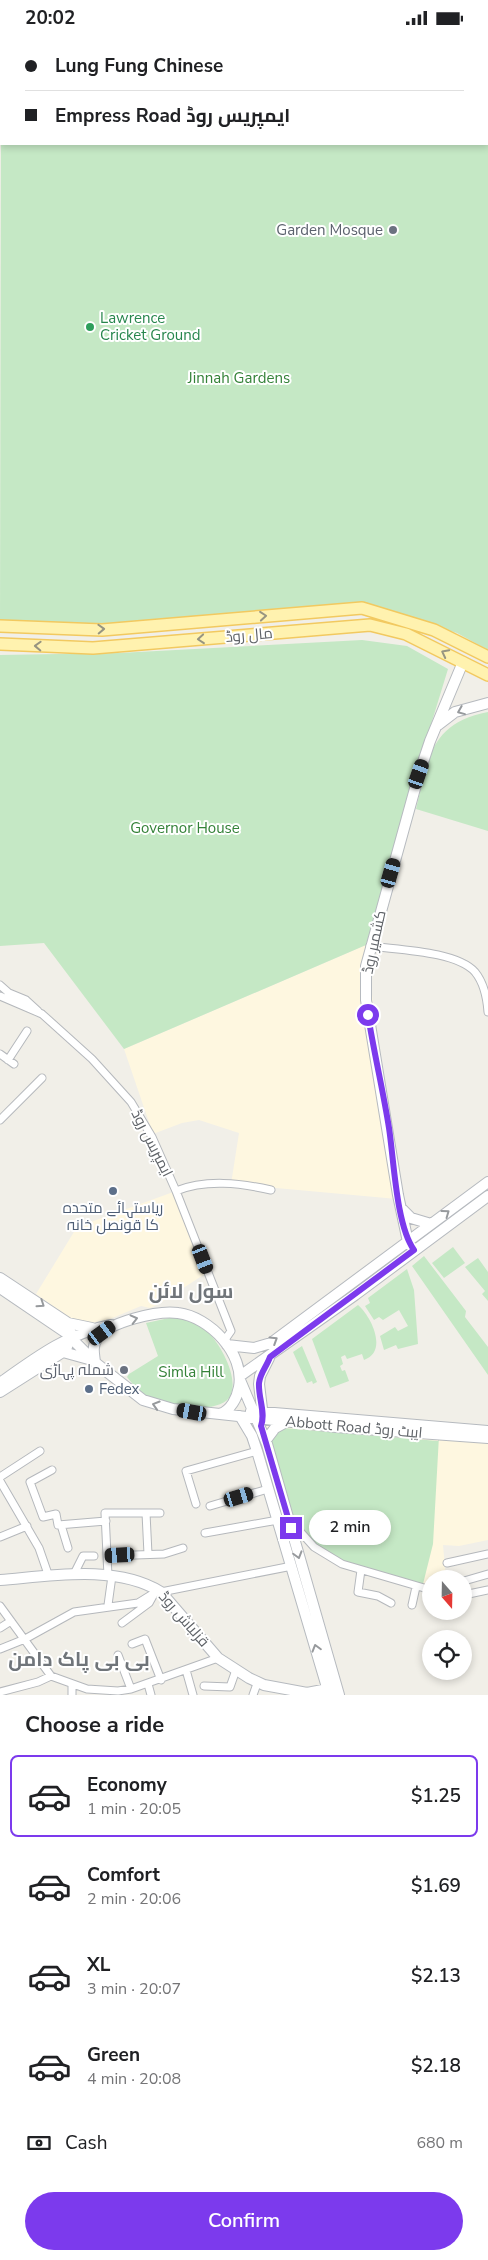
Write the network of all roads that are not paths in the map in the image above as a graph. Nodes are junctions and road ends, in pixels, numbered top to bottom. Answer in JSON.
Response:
{"nodes":[{"id":1,"x":0,"y":625,"type":"edge"},
{"id":2,"x":0,"y":644,"type":"edge"},
{"id":3,"x":488,"y":657,"type":"edge"},
{"id":4,"x":463,"y":662,"type":"junction"},
{"id":5,"x":488,"y":675,"type":"edge"},
{"id":6,"x":488,"y":703,"type":"edge"},
{"id":7,"x":437,"y":726,"type":"junction"},
{"id":8,"x":370,"y":946,"type":"junction"},
{"id":9,"x":0,"y":985,"type":"edge"},
{"id":10,"x":0,"y":996,"type":"edge"},
{"id":11,"x":488,"y":1012,"type":"edge"},
{"id":12,"x":42,"y":1014,"type":"junction"},
{"id":13,"x":27,"y":1031,"type":"dead end"},
{"id":14,"x":0,"y":1054,"type":"edge"},
{"id":15,"x":42,"y":1078,"type":"dead end"},
{"id":16,"x":0,"y":1120,"type":"edge"},
{"id":17,"x":488,"y":1183,"type":"edge"},
{"id":18,"x":270,"y":1190,"type":"dead end"},
{"id":19,"x":176,"y":1191,"type":"junction"},
{"id":20,"x":488,"y":1196,"type":"edge"},
{"id":21,"x":401,"y":1207,"type":"junction"},
{"id":22,"x":431,"y":1224,"type":"junction"},
{"id":23,"x":411,"y":1246,"type":"junction"},
{"id":24,"x":0,"y":1277,"type":"edge"},
{"id":25,"x":0,"y":1288,"type":"edge"},
{"id":26,"x":68,"y":1323,"type":"junction"},
{"id":27,"x":114,"y":1324,"type":"junction"},
{"id":28,"x":94,"y":1328,"type":"junction"},
{"id":29,"x":71,"y":1337,"type":"junction"},
{"id":30,"x":225,"y":1343,"type":"junction"},
{"id":31,"x":63,"y":1352,"type":"junction"},
{"id":32,"x":270,"y":1357,"type":"junction"},
{"id":33,"x":95,"y":1362,"type":"junction"},
{"id":34,"x":240,"y":1378,"type":"junction"},
{"id":35,"x":0,"y":1383,"type":"edge"},
{"id":36,"x":0,"y":1392,"type":"edge"},
{"id":37,"x":220,"y":1414,"type":"junction"},
{"id":38,"x":240,"y":1416,"type":"junction"},
{"id":39,"x":261,"y":1417,"type":"junction"},
{"id":40,"x":286,"y":1422,"type":"junction"},
{"id":41,"x":442,"y":1431,"type":"junction"},
{"id":42,"x":488,"y":1431,"type":"edge"},
{"id":43,"x":488,"y":1438,"type":"edge"},
{"id":44,"x":266,"y":1441,"type":"junction"},
{"id":45,"x":40,"y":1451,"type":"dead end"},
{"id":46,"x":257,"y":1451,"type":"junction"},
{"id":47,"x":52,"y":1470,"type":"dead end"},
{"id":48,"x":1,"y":1482,"type":"edge"},
{"id":49,"x":268,"y":1489,"type":"junction"},
{"id":50,"x":196,"y":1504,"type":"dead end"},
{"id":51,"x":210,"y":1506,"type":"dead end"},
{"id":52,"x":146,"y":1513,"type":"junction"},
{"id":53,"x":160,"y":1513,"type":"dead end"},
{"id":54,"x":106,"y":1521,"type":"junction"},
{"id":55,"x":61,"y":1525,"type":"junction"},
{"id":56,"x":27,"y":1526,"type":"junction"},
{"id":57,"x":284,"y":1526,"type":"junction"},
{"id":58,"x":205,"y":1533,"type":"dead end"},
{"id":59,"x":0,"y":1537,"type":"edge"},
{"id":60,"x":68,"y":1548,"type":"dead end"},
{"id":61,"x":183,"y":1548,"type":"dead end"},
{"id":62,"x":488,"y":1553,"type":"edge"},
{"id":63,"x":148,"y":1554,"type":"junction"},
{"id":64,"x":94,"y":1556,"type":"dead end"},
{"id":65,"x":107,"y":1556,"type":"junction"},
{"id":66,"x":447,"y":1563,"type":"dead end"},
{"id":67,"x":292,"y":1566,"type":"junction"},
{"id":68,"x":361,"y":1570,"type":"junction"},
{"id":69,"x":48,"y":1574,"type":"junction"},
{"id":70,"x":488,"y":1574,"type":"edge"},
{"id":71,"x":74,"y":1575,"type":"junction"},
{"id":72,"x":110,"y":1576,"type":"junction"},
{"id":73,"x":472,"y":1579,"type":"joint"},
{"id":74,"x":0,"y":1580,"type":"edge"},
{"id":75,"x":416,"y":1587,"type":"junction"},
{"id":76,"x":422,"y":1588,"type":"edge"},
{"id":77,"x":488,"y":1590,"type":"edge"},
{"id":78,"x":158,"y":1592,"type":"junction"},
{"id":79,"x":477,"y":1592,"type":"junction"},
{"id":80,"x":472,"y":1593,"type":"edge"},
{"id":81,"x":391,"y":1603,"type":"dead end"},
{"id":82,"x":108,"y":1605,"type":"dead end"},
{"id":83,"x":412,"y":1605,"type":"dead end"},
{"id":84,"x":2,"y":1611,"type":"edge"},
{"id":85,"x":11,"y":1621,"type":"junction"},
{"id":86,"x":122,"y":1623,"type":"dead end"},
{"id":87,"x":0,"y":1628,"type":"edge"},
{"id":88,"x":25,"y":1639,"type":"junction"},
{"id":89,"x":132,"y":1644,"type":"dead end"},
{"id":90,"x":0,"y":1649,"type":"edge"},
{"id":91,"x":118,"y":1655,"type":"dead end"},
{"id":92,"x":218,"y":1658,"type":"junction"},
{"id":93,"x":236,"y":1670,"type":"junction"},
{"id":94,"x":186,"y":1671,"type":"junction"},
{"id":95,"x":50,"y":1676,"type":"junction"},
{"id":96,"x":161,"y":1680,"type":"junction"},
{"id":97,"x":258,"y":1681,"type":"junction"},
{"id":98,"x":148,"y":1684,"type":"junction"},
{"id":99,"x":72,"y":1685,"type":"junction"},
{"id":100,"x":204,"y":1686,"type":"dead end"},
{"id":101,"x":131,"y":1689,"type":"junction"},
{"id":102,"x":0,"y":1692,"type":"edge"},
{"id":103,"x":329,"y":1692,"type":"edge"},
{"id":104,"x":72,"y":1695,"type":"edge"},
{"id":105,"x":151,"y":1695,"type":"edge"},
{"id":106,"x":193,"y":1695,"type":"edge"},
{"id":107,"x":253,"y":1695,"type":"edge"},
{"id":108,"x":340,"y":1695,"type":"edge"}],
"edges":[{"from":1,"to":3,"type":"main road","name":"مال روڈ","one_way":true},
{"from":4,"to":2,"type":"main road","name":"مال روڈ","one_way":true},
{"from":4,"to":5,"type":"main road","name":"مال روڈ"},
{"from":4,"to":7,"type":"main road","name":"کشمیر روڈ"},
{"from":6,"to":7,"type":"main road","one_way":true},
{"from":7,"to":8,"type":"main road","name":"کشمیر روڈ"},
{"from":8,"to":11,"type":"street"},
{"from":8,"to":21,"type":"main road","name":"کشمیر روڈ"},
{"from":9,"to":12,"type":"street"},
{"from":10,"to":12,"type":"street","name":"ایمپریس روڈ"},
{"from":12,"to":19,"type":"street","name":"ایمپریس روڈ"},
{"from":13,"to":14,"type":"street"},
{"from":15,"to":16,"type":"street"},
{"from":22,"to":17,"type":"main road","one_way":true},
{"from":18,"to":19,"type":"street"},
{"from":19,"to":30,"type":"street","name":"ایمپریس روڈ"},
{"from":20,"to":23,"type":"main road"},
{"from":21,"to":22,"type":"main road"},
{"from":21,"to":23,"type":"main road","name":"کشمیر روڈ"},
{"from":22,"to":23,"type":"main road"},
{"from":30,"to":23,"type":"main road","one_way":true},
{"from":23,"to":32,"type":"main road"},
{"from":24,"to":26,"type":"main road","one_way":true},
{"from":25,"to":29,"type":"main road"},
{"from":26,"to":28,"type":"main road"},
{"from":26,"to":29,"type":"main road"},
{"from":27,"to":28,"type":"main road"},
{"from":27,"to":30,"type":"main road","one_way":true},
{"from":27,"to":33,"type":"main road"},
{"from":28,"to":29,"type":"main road"},
{"from":29,"to":31,"type":"main road"},
{"from":29,"to":33,"type":"main road"},
{"from":29,"to":35,"type":"main road"},
{"from":30,"to":34,"type":"main road"},
{"from":31,"to":33,"type":"main road"},
{"from":31,"to":36,"type":"main road"},
{"from":32,"to":34,"type":"main road"},
{"from":32,"to":39,"type":"main road"},
{"from":37,"to":33,"type":"main road","one_way":true},
{"from":34,"to":37,"type":"main road"},
{"from":34,"to":39,"type":"main road"},
{"from":37,"to":38,"type":"main road","name":"Abbott Road ایبٹ روڈ"},
{"from":38,"to":39,"type":"main road","name":"Abbott Road ایبٹ روڈ"},
{"from":38,"to":46,"type":"main road"},
{"from":39,"to":40,"type":"main road","name":"Abbott Road ایبٹ روڈ"},
{"from":39,"to":41,"type":"main road","name":"Abbott Road ایبٹ روڈ"},
{"from":39,"to":44,"type":"main road"},
{"from":40,"to":41,"type":"main road","name":"Abbott Road ایبٹ روڈ"},
{"from":40,"to":44,"type":"main road"},
{"from":41,"to":42,"type":"main road","name":"Abbott Road ایبٹ روڈ"},
{"from":41,"to":43,"type":"main road","name":"Abbott Road ایبٹ روڈ"},
{"from":44,"to":57,"type":"main road"},
{"from":45,"to":48,"type":"street"},
{"from":46,"to":49,"type":"main road"},
{"from":46,"to":50,"type":"street"},
{"from":47,"to":55,"type":"street"},
{"from":48,"to":56,"type":"street"},
{"from":49,"to":51,"type":"street"},
{"from":49,"to":57,"type":"main road"},
{"from":52,"to":53,"type":"street"},
{"from":52,"to":54,"type":"street"},
{"from":52,"to":63,"type":"street"},
{"from":54,"to":55,"type":"street"},
{"from":54,"to":65,"type":"street"},
{"from":55,"to":60,"type":"street"},
{"from":56,"to":59,"type":"street"},
{"from":56,"to":69,"type":"street"},
{"from":57,"to":58,"type":"street"},
{"from":57,"to":67,"type":"main road"},
{"from":57,"to":68,"type":"street"},
{"from":57,"to":108,"type":"main road","one_way":true},
{"from":61,"to":63,"type":"street"},
{"from":62,"to":66,"type":"street"},
{"from":63,"to":65,"type":"street"},
{"from":64,"to":71,"type":"street"},
{"from":65,"to":72,"type":"street"},
{"from":67,"to":78,"type":"street"},
{"from":103,"to":67,"type":"main road","one_way":true},
{"from":68,"to":75,"type":"street"},
{"from":68,"to":81,"type":"street"},
{"from":69,"to":71,"type":"main road","name":"قزلباش روڈ"},
{"from":69,"to":74,"type":"main road","name":"قزلباش روڈ"},
{"from":70,"to":73,"type":"street"},
{"from":71,"to":72,"type":"main road","name":"قزلباش روڈ"},
{"from":72,"to":78,"type":"main road","name":"قزلباش روڈ"},
{"from":72,"to":82,"type":"street"},
{"from":73,"to":79,"type":"street"},
{"from":75,"to":76,"type":"street"},
{"from":75,"to":83,"type":"street"},
{"from":77,"to":79,"type":"street"},
{"from":78,"to":86,"type":"street"},
{"from":78,"to":88,"type":"street"},
{"from":78,"to":92,"type":"main road","name":"قزلباش روڈ"},
{"from":79,"to":80,"type":"street"},
{"from":84,"to":85,"type":"street"},
{"from":85,"to":87,"type":"street"},
{"from":85,"to":88,"type":"street"},
{"from":88,"to":90,"type":"street"},
{"from":88,"to":95,"type":"street"},
{"from":89,"to":96,"type":"street"},
{"from":91,"to":101,"type":"street"},
{"from":92,"to":93,"type":"main road","name":"قزلباش روڈ"},
{"from":92,"to":94,"type":"street"},
{"from":93,"to":97,"type":"main road","name":"قزلباش روڈ"},
{"from":93,"to":100,"type":"street"},
{"from":94,"to":96,"type":"street"},
{"from":94,"to":106,"type":"street"},
{"from":95,"to":99,"type":"street"},
{"from":95,"to":102,"type":"street"},
{"from":96,"to":98,"type":"street"},
{"from":97,"to":103,"type":"main road","name":"قزلباش روڈ"},
{"from":97,"to":107,"type":"street"},
{"from":98,"to":101,"type":"street"},
{"from":98,"to":105,"type":"street"},
{"from":99,"to":101,"type":"street"},
{"from":99,"to":104,"type":"street"}]}
